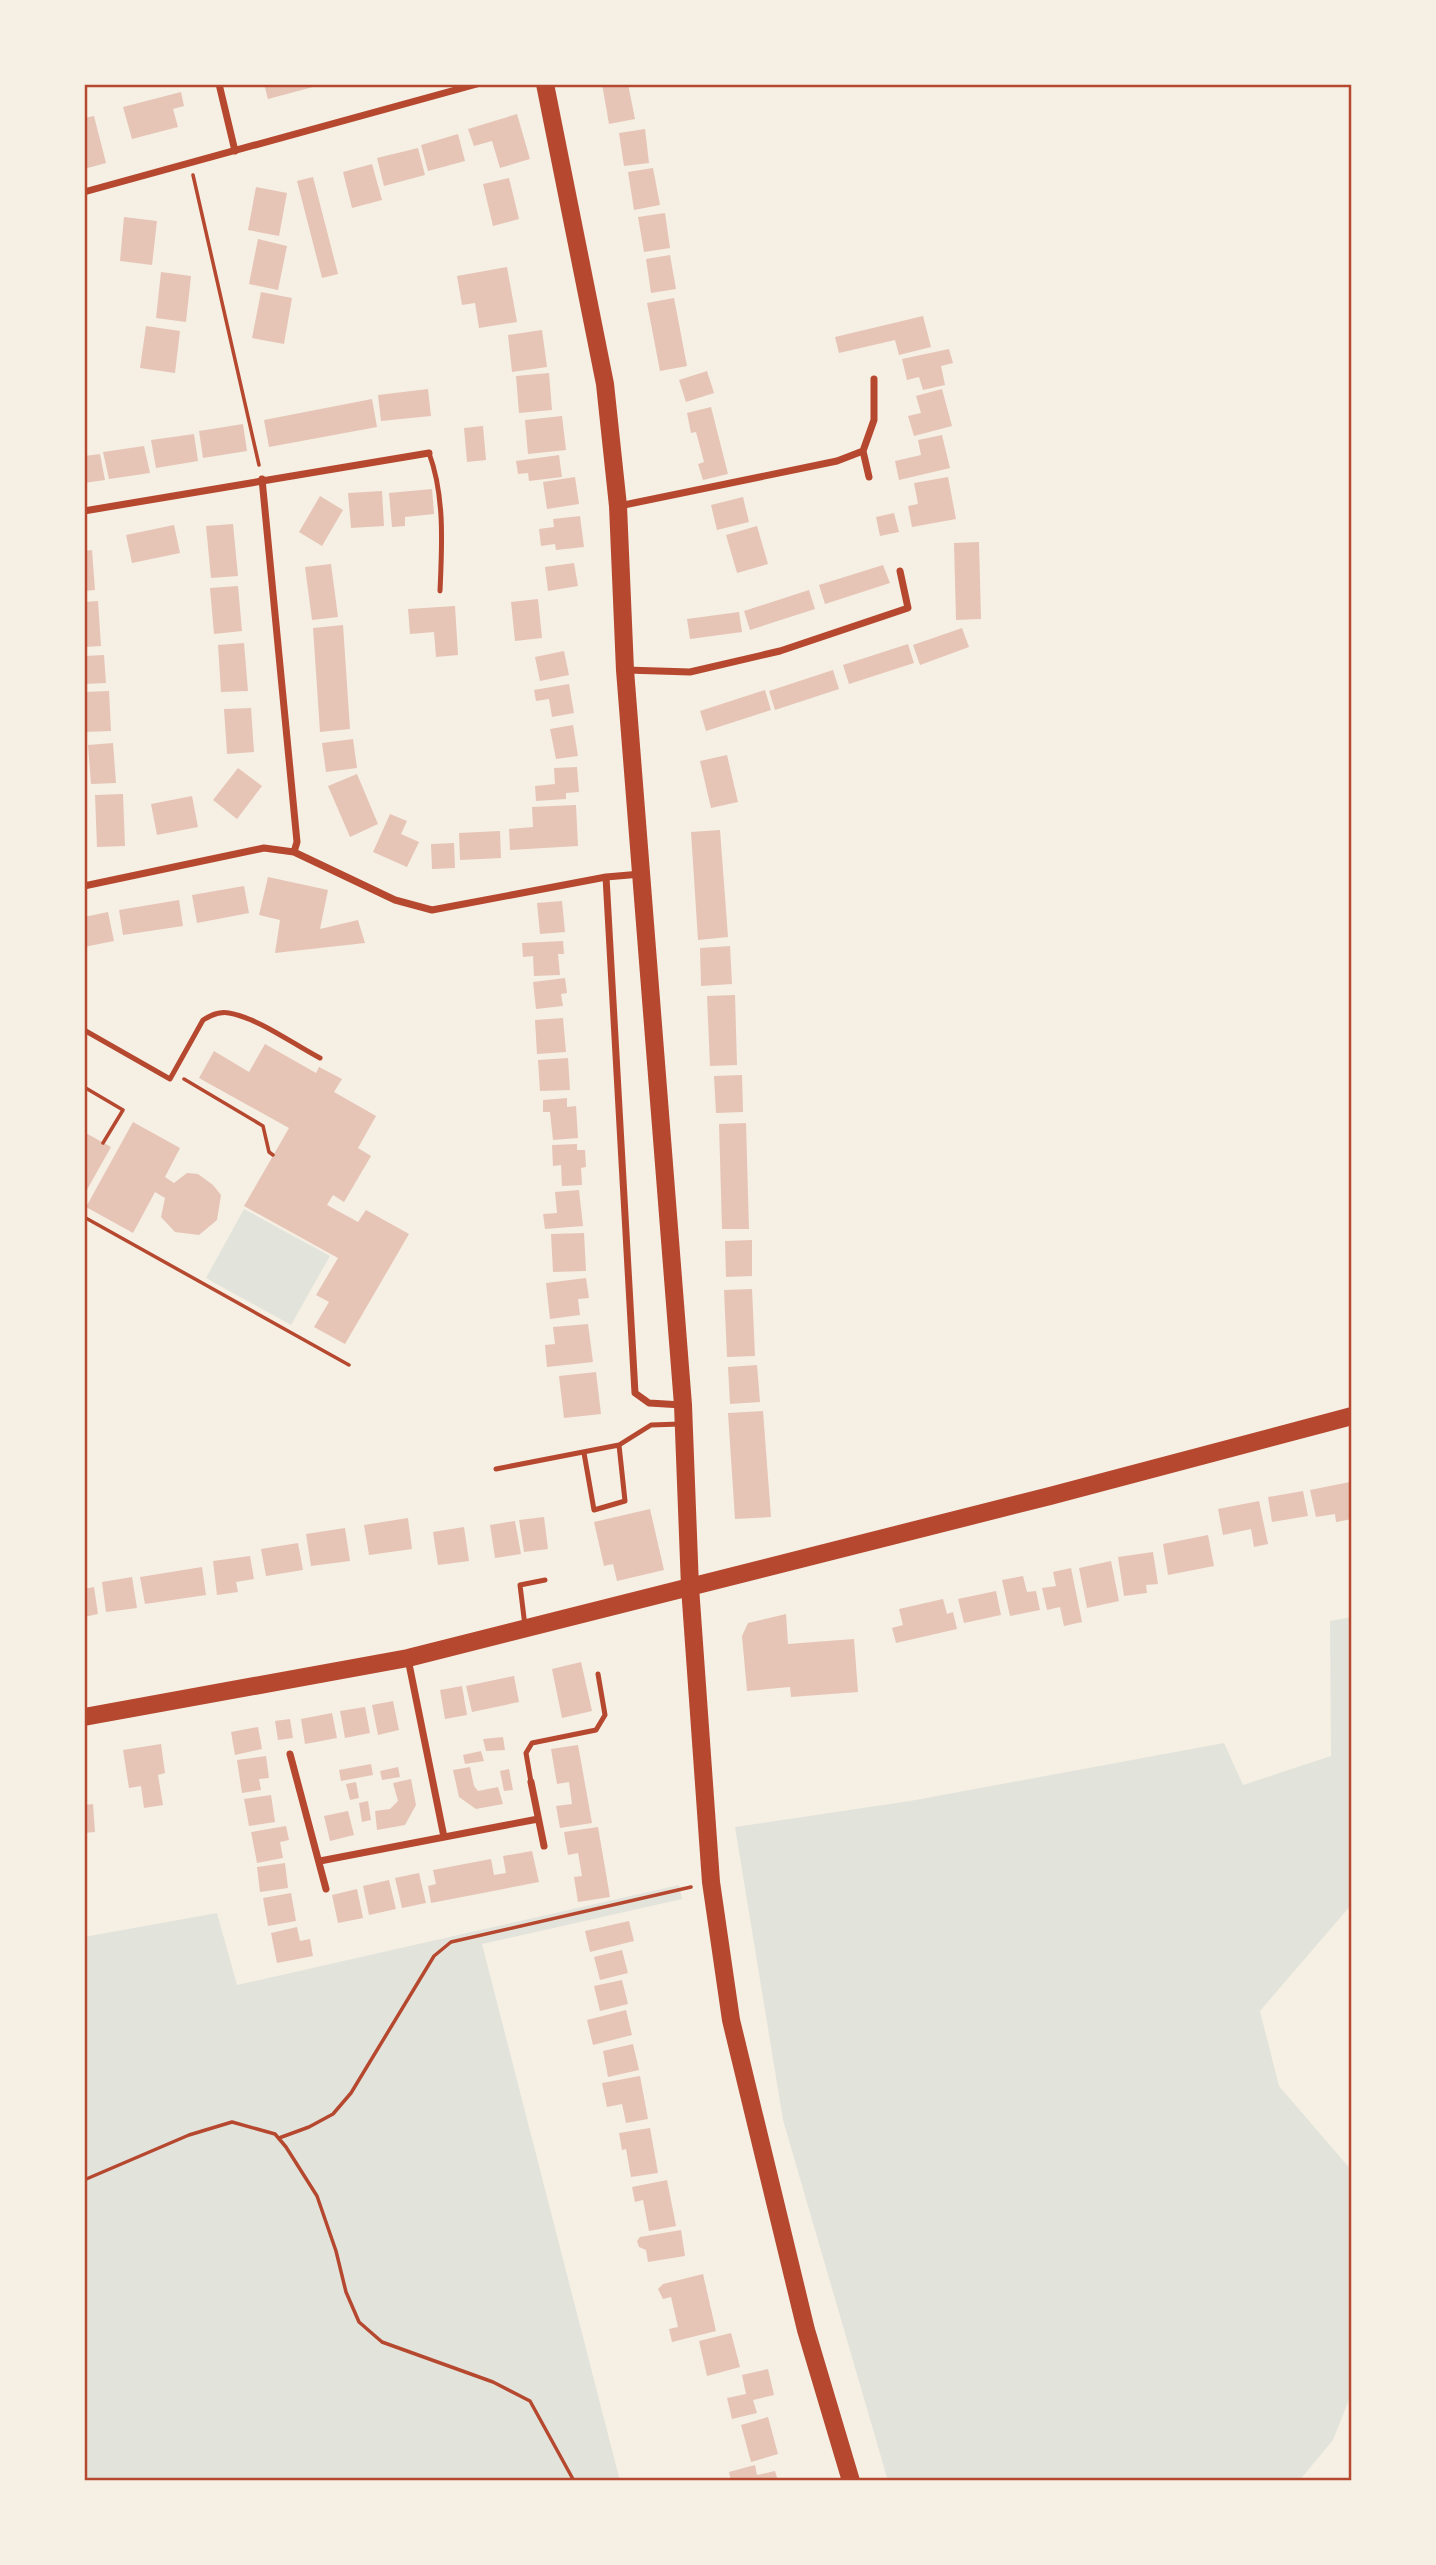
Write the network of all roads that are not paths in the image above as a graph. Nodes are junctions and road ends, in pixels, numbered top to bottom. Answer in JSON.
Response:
{"nodes":[{"id":1,"x":219,"y":84,"type":"edge"},
{"id":2,"x":477,"y":84,"type":"edge"},
{"id":3,"x":545,"y":84,"type":"edge"},
{"id":4,"x":235,"y":151,"type":"junction"},
{"id":5,"x":84,"y":192,"type":"edge"},
{"id":6,"x":874,"y":379,"type":"dead end"},
{"id":7,"x":863,"y":451,"type":"junction"},
{"id":8,"x":429,"y":453,"type":"joint"},
{"id":9,"x":869,"y":477,"type":"dead end"},
{"id":10,"x":262,"y":479,"type":"junction"},
{"id":11,"x":618,"y":506,"type":"junction"},
{"id":12,"x":84,"y":511,"type":"edge"},
{"id":13,"x":900,"y":571,"type":"dead end"},
{"id":14,"x":440,"y":591,"type":"dead end"},
{"id":15,"x":625,"y":670,"type":"junction"},
{"id":16,"x":294,"y":852,"type":"junction"},
{"id":17,"x":642,"y":874,"type":"junction"},
{"id":18,"x":606,"y":877,"type":"junction"},
{"id":19,"x":84,"y":886,"type":"edge"},
{"id":20,"x":84,"y":1030,"type":"edge"},
{"id":21,"x":320,"y":1058,"type":"dead end"},
{"id":22,"x":683,"y":1405,"type":"junction"},
{"id":23,"x":1352,"y":1416,"type":"edge"},
{"id":24,"x":684,"y":1424,"type":"junction"},
{"id":25,"x":619,"y":1445,"type":"junction"},
{"id":26,"x":584,"y":1453,"type":"junction"},
{"id":27,"x":496,"y":1469,"type":"dead end"},
{"id":28,"x":545,"y":1580,"type":"dead end"},
{"id":29,"x":690,"y":1587,"type":"junction"},
{"id":30,"x":525,"y":1629,"type":"junction"},
{"id":31,"x":408,"y":1658,"type":"junction"},
{"id":32,"x":598,"y":1674,"type":"dead end"},
{"id":33,"x":84,"y":1717,"type":"edge"},
{"id":34,"x":290,"y":1754,"type":"dead end"},
{"id":35,"x":531,"y":1782,"type":"joint"},
{"id":36,"x":538,"y":1819,"type":"junction"},
{"id":37,"x":444,"y":1837,"type":"junction"},
{"id":38,"x":544,"y":1846,"type":"dead end"},
{"id":39,"x":320,"y":1861,"type":"junction"},
{"id":40,"x":326,"y":1889,"type":"dead end"},
{"id":41,"x":851,"y":2481,"type":"edge"}],
"edges":[{"from":1,"to":4,"type":"street"},
{"from":2,"to":4,"type":"street"},
{"from":3,"to":11,"type":"highway"},
{"from":4,"to":5,"type":"street"},
{"from":6,"to":7,"type":"street"},
{"from":7,"to":9,"type":"street"},
{"from":7,"to":11,"type":"street"},
{"from":8,"to":10,"type":"street"},
{"from":8,"to":14,"type":"lane"},
{"from":10,"to":12,"type":"street"},
{"from":10,"to":16,"type":"street"},
{"from":11,"to":15,"type":"highway"},
{"from":13,"to":15,"type":"street"},
{"from":15,"to":17,"type":"highway"},
{"from":16,"to":18,"type":"street"},
{"from":16,"to":19,"type":"street"},
{"from":17,"to":18,"type":"street"},
{"from":17,"to":22,"type":"highway"},
{"from":18,"to":22,"type":"street"},
{"from":20,"to":21,"type":"lane"},
{"from":22,"to":24,"type":"highway"},
{"from":23,"to":29,"type":"highway"},
{"from":24,"to":25,"type":"lane"},
{"from":24,"to":29,"type":"highway"},
{"from":25,"to":26,"type":"lane"},
{"from":25,"to":26,"type":"lane"},
{"from":26,"to":27,"type":"lane"},
{"from":28,"to":30,"type":"lane"},
{"from":29,"to":30,"type":"highway"},
{"from":29,"to":41,"type":"highway"},
{"from":30,"to":31,"type":"highway"},
{"from":31,"to":33,"type":"highway"},
{"from":31,"to":37,"type":"street"},
{"from":32,"to":35,"type":"lane"},
{"from":34,"to":39,"type":"street"},
{"from":35,"to":36,"type":"street"},
{"from":36,"to":37,"type":"street"},
{"from":36,"to":38,"type":"street"},
{"from":37,"to":39,"type":"street"},
{"from":39,"to":40,"type":"street"}]}
